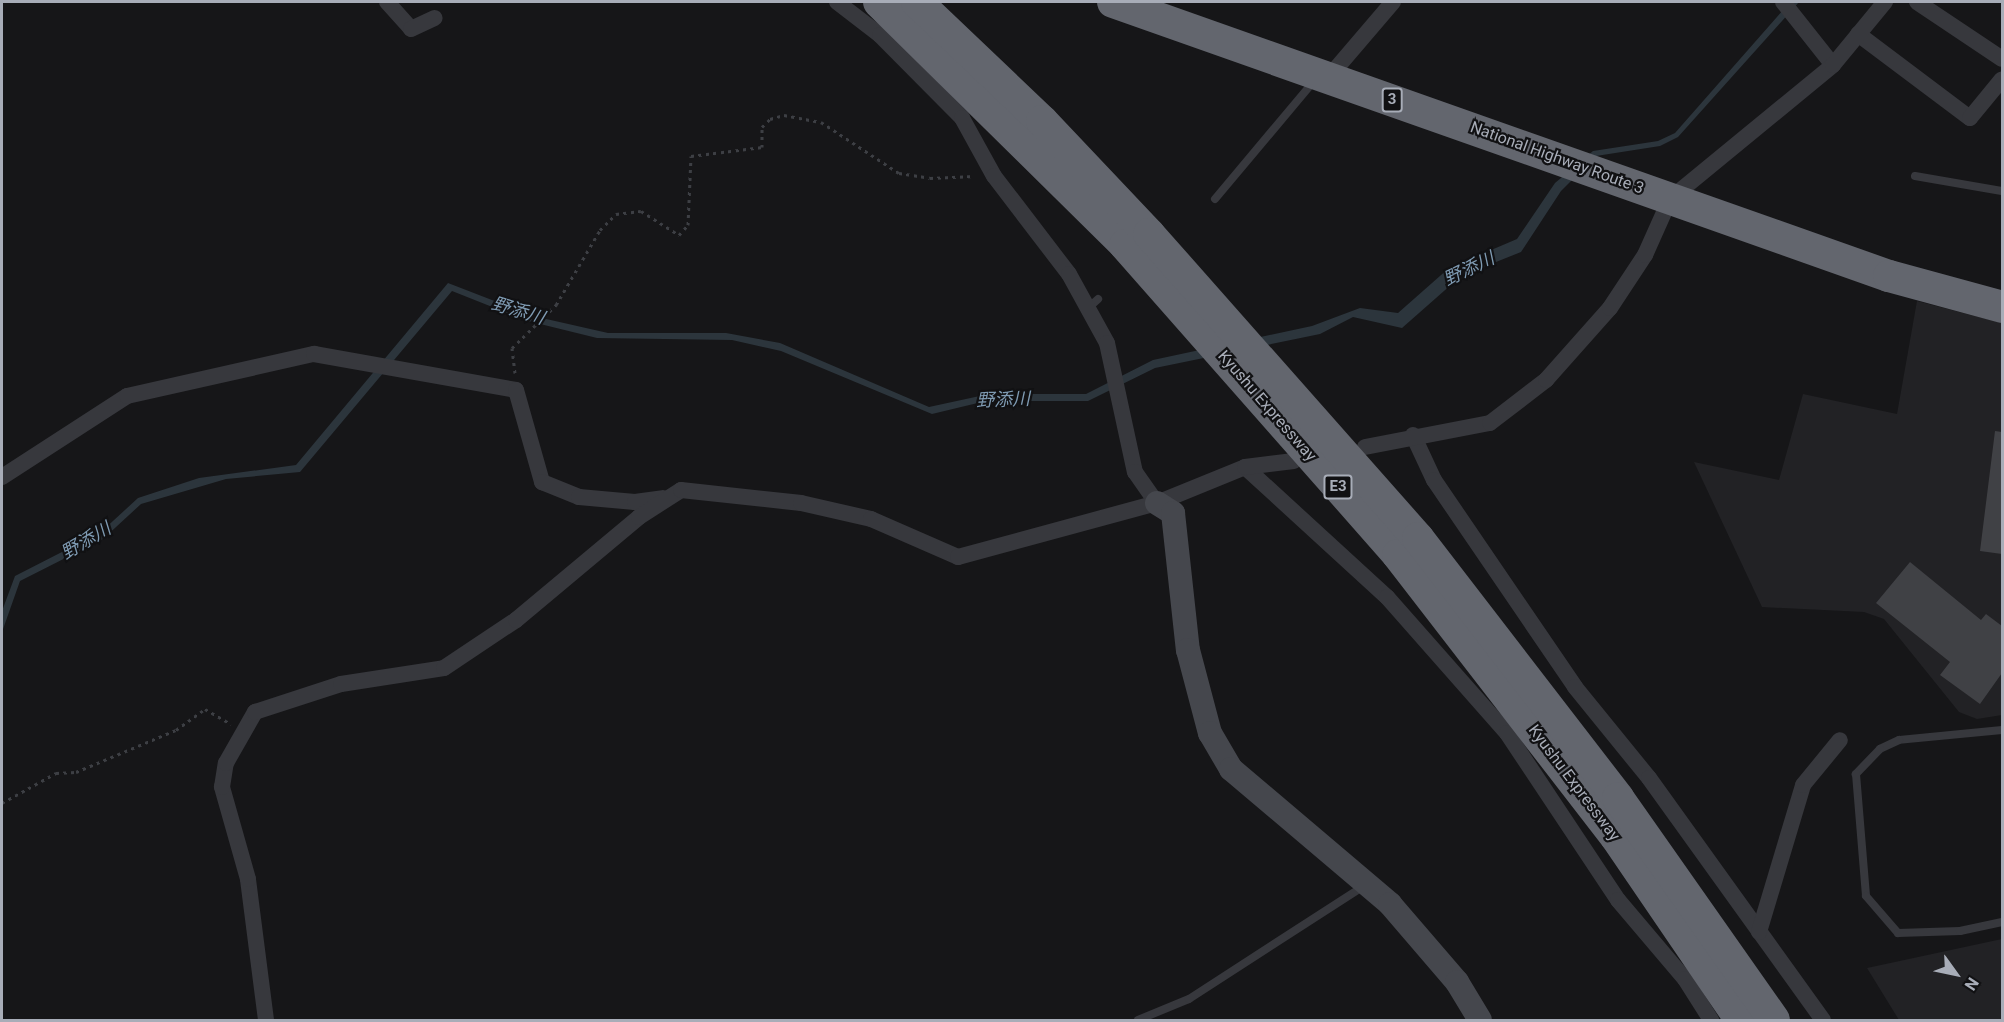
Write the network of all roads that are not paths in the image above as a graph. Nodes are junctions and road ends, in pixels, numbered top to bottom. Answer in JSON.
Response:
{"nodes":[{"id":1,"x":387,"y":2,"type":"edge"},
{"id":2,"x":837,"y":2,"type":"edge"},
{"id":3,"x":879,"y":2,"type":"edge"},
{"id":4,"x":917,"y":2,"type":"edge"},
{"id":5,"x":1113,"y":2,"type":"edge"},
{"id":6,"x":1393,"y":2,"type":"edge"},
{"id":7,"x":1783,"y":2,"type":"edge"},
{"id":8,"x":1885,"y":2,"type":"edge"},
{"id":9,"x":1917,"y":2,"type":"edge"},
{"id":10,"x":435,"y":18,"type":"dead end"},
{"id":11,"x":1858,"y":34,"type":"junction"},
{"id":12,"x":2002,"y":59,"type":"edge"},
{"id":13,"x":1833,"y":65,"type":"junction"},
{"id":14,"x":1324,"y":76,"type":"junction"},
{"id":15,"x":2002,"y":79,"type":"edge"},
{"id":16,"x":1915,"y":176,"type":"dead end"},
{"id":17,"x":2002,"y":192,"type":"edge"},
{"id":18,"x":1215,"y":199,"type":"dead end"},
{"id":19,"x":1670,"y":199,"type":"junction"},
{"id":20,"x":2002,"y":307,"type":"edge"},
{"id":21,"x":1413,"y":435,"type":"junction"},
{"id":22,"x":1365,"y":447,"type":"dead end"},
{"id":23,"x":1294,"y":461,"type":"dead end"},
{"id":24,"x":1245,"y":467,"type":"junction"},
{"id":25,"x":2,"y":477,"type":"edge"},
{"id":26,"x":664,"y":498,"type":"junction"},
{"id":27,"x":1157,"y":503,"type":"junction"},
{"id":28,"x":2002,"y":730,"type":"edge"},
{"id":29,"x":1840,"y":740,"type":"dead end"},
{"id":30,"x":1367,"y":884,"type":"junction"},
{"id":31,"x":2002,"y":922,"type":"edge"},
{"id":32,"x":1759,"y":932,"type":"junction"},
{"id":33,"x":266,"y":1020,"type":"edge"},
{"id":34,"x":1138,"y":1020,"type":"edge"},
{"id":35,"x":1480,"y":1020,"type":"edge"},
{"id":36,"x":1711,"y":1020,"type":"edge"},
{"id":37,"x":1741,"y":1020,"type":"edge"},
{"id":38,"x":1773,"y":1020,"type":"edge"},
{"id":39,"x":1823,"y":1020,"type":"edge"}],
"edges":[{"from":1,"to":10,"type":"street"},
{"from":2,"to":27,"type":"street"},
{"from":3,"to":37,"type":"highway","name":"Kyushu Expressway","number":"E3"},
{"from":4,"to":38,"type":"highway","name":"Kyushu Expressway","number":"E3"},
{"from":5,"to":14,"type":"highway","name":"National Highway Route 3","number":"3"},
{"from":6,"to":14,"type":"street"},
{"from":7,"to":13,"type":"street"},
{"from":8,"to":11,"type":"street"},
{"from":9,"to":12,"type":"street"},
{"from":11,"to":13,"type":"street"},
{"from":11,"to":15,"type":"street"},
{"from":13,"to":19,"type":"street"},
{"from":14,"to":18,"type":"lane"},
{"from":14,"to":19,"type":"highway","name":"National Highway Route 3","number":"3"},
{"from":16,"to":17,"type":"lane"},
{"from":19,"to":20,"type":"highway","name":"National Highway Route 3","number":"3"},
{"from":19,"to":21,"type":"street"},
{"from":21,"to":22,"type":"street"},
{"from":21,"to":32,"type":"street"},
{"from":23,"to":24,"type":"street"},
{"from":24,"to":27,"type":"street"},
{"from":24,"to":36,"type":"street"},
{"from":25,"to":26,"type":"street"},
{"from":26,"to":27,"type":"street"},
{"from":26,"to":33,"type":"street"},
{"from":27,"to":30,"type":"street"},
{"from":28,"to":31,"type":"lane"},
{"from":29,"to":32,"type":"street"},
{"from":30,"to":34,"type":"lane"},
{"from":30,"to":35,"type":"street"},
{"from":32,"to":39,"type":"street"}]}
